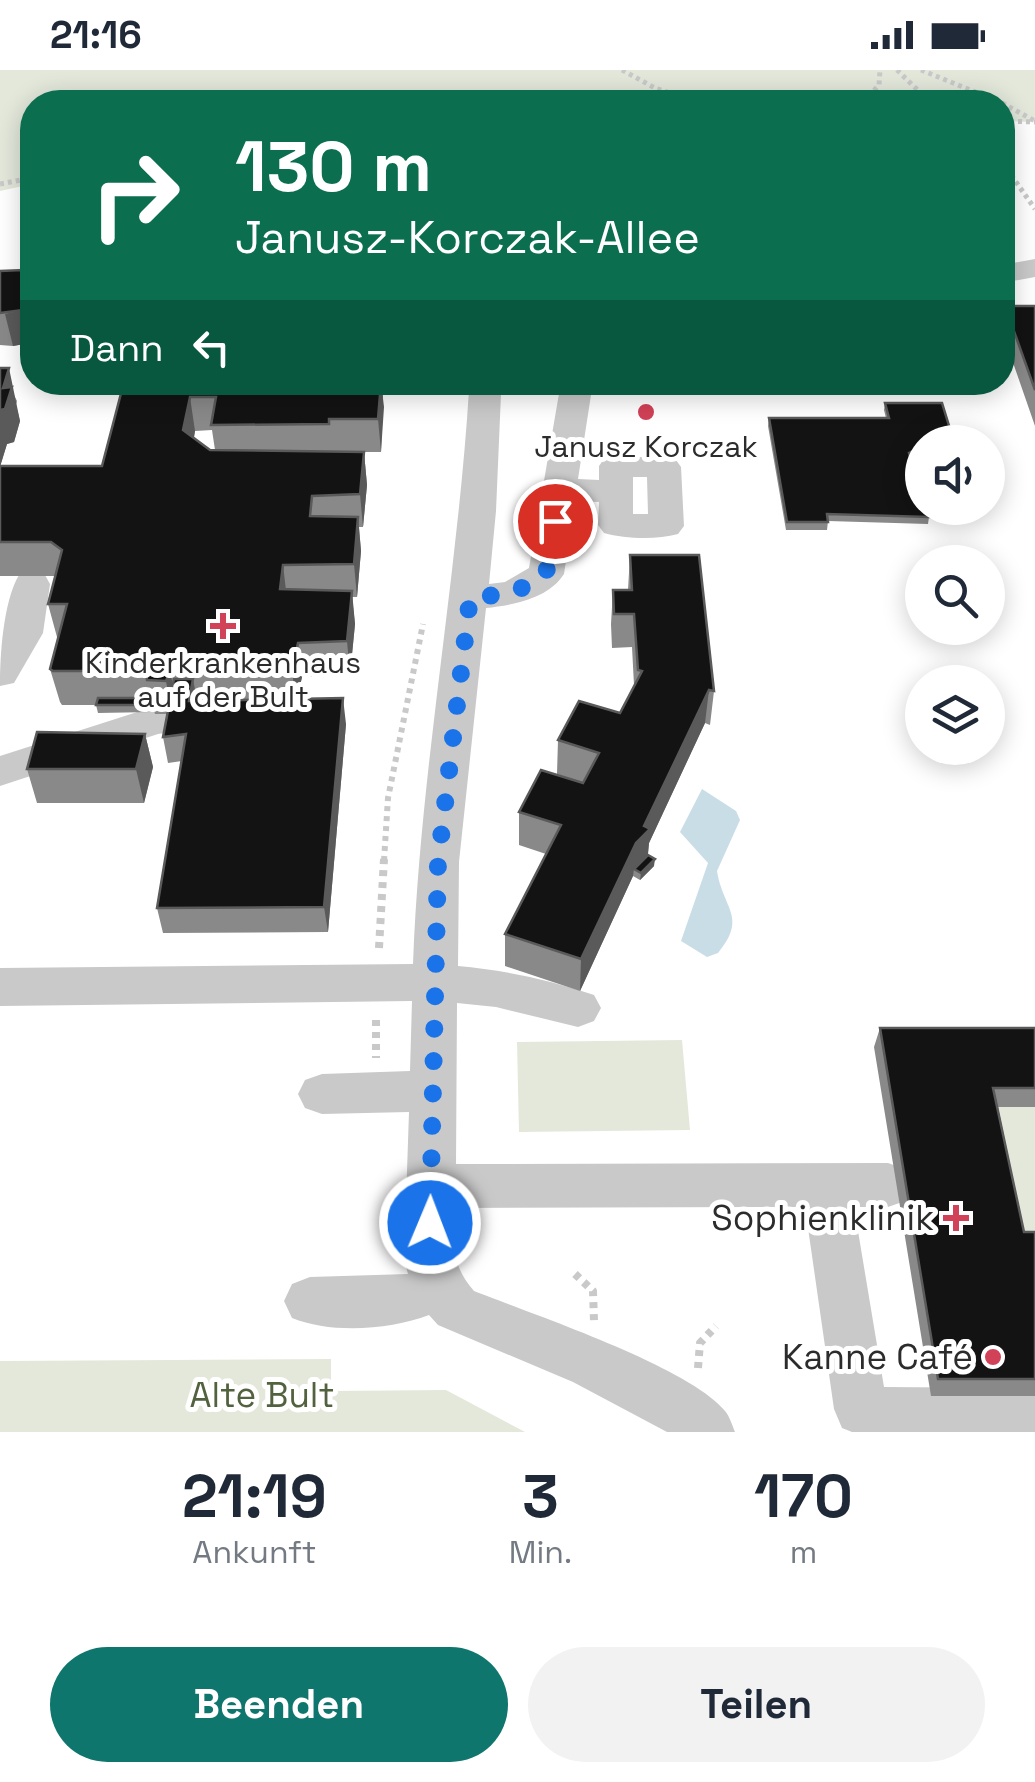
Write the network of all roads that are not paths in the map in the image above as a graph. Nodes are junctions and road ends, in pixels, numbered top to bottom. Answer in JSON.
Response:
{"nodes":[{"id":1,"x":485,"y":395,"type":"edge"},
{"id":2,"x":575,"y":395,"type":"edge"},
{"id":3,"x":561,"y":490,"type":"junction"},
{"id":4,"x":616,"y":491,"type":"dead end"},
{"id":5,"x":32,"y":584,"type":"edge"},
{"id":6,"x":470,"y":598,"type":"junction"},
{"id":7,"x":0,"y":672,"type":"edge"},
{"id":8,"x":196,"y":718,"type":"edge"},
{"id":9,"x":0,"y":772,"type":"edge"},
{"id":10,"x":433,"y":982,"type":"junction"},
{"id":11,"x":0,"y":986,"type":"edge"},
{"id":12,"x":578,"y":1008,"type":"dead end"},
{"id":13,"x":431,"y":1091,"type":"junction"},
{"id":14,"x":322,"y":1094,"type":"dead end"},
{"id":15,"x":888,"y":1185,"type":"dead end"},
{"id":16,"x":430,"y":1186,"type":"junction"},
{"id":17,"x":826,"y":1186,"type":"junction"},
{"id":18,"x":438,"y":1287,"type":"junction"},
{"id":19,"x":310,"y":1301,"type":"dead end"},
{"id":20,"x":1035,"y":1416,"type":"edge"},
{"id":21,"x":708,"y":1432,"type":"edge"}],
"edges":[{"from":1,"to":6,"type":"street"},
{"from":2,"to":3,"type":"street"},
{"from":3,"to":4,"type":"street"},
{"from":3,"to":6,"type":"street"},
{"from":5,"to":7,"type":"street"},
{"from":6,"to":10,"type":"street"},
{"from":8,"to":9,"type":"street"},
{"from":10,"to":11,"type":"street"},
{"from":10,"to":12,"type":"street"},
{"from":10,"to":13,"type":"street"},
{"from":13,"to":14,"type":"street"},
{"from":13,"to":16,"type":"street"},
{"from":15,"to":17,"type":"street"},
{"from":16,"to":17,"type":"street"},
{"from":16,"to":18,"type":"street"},
{"from":17,"to":20,"type":"street"},
{"from":18,"to":19,"type":"street"},
{"from":18,"to":21,"type":"street"}]}
